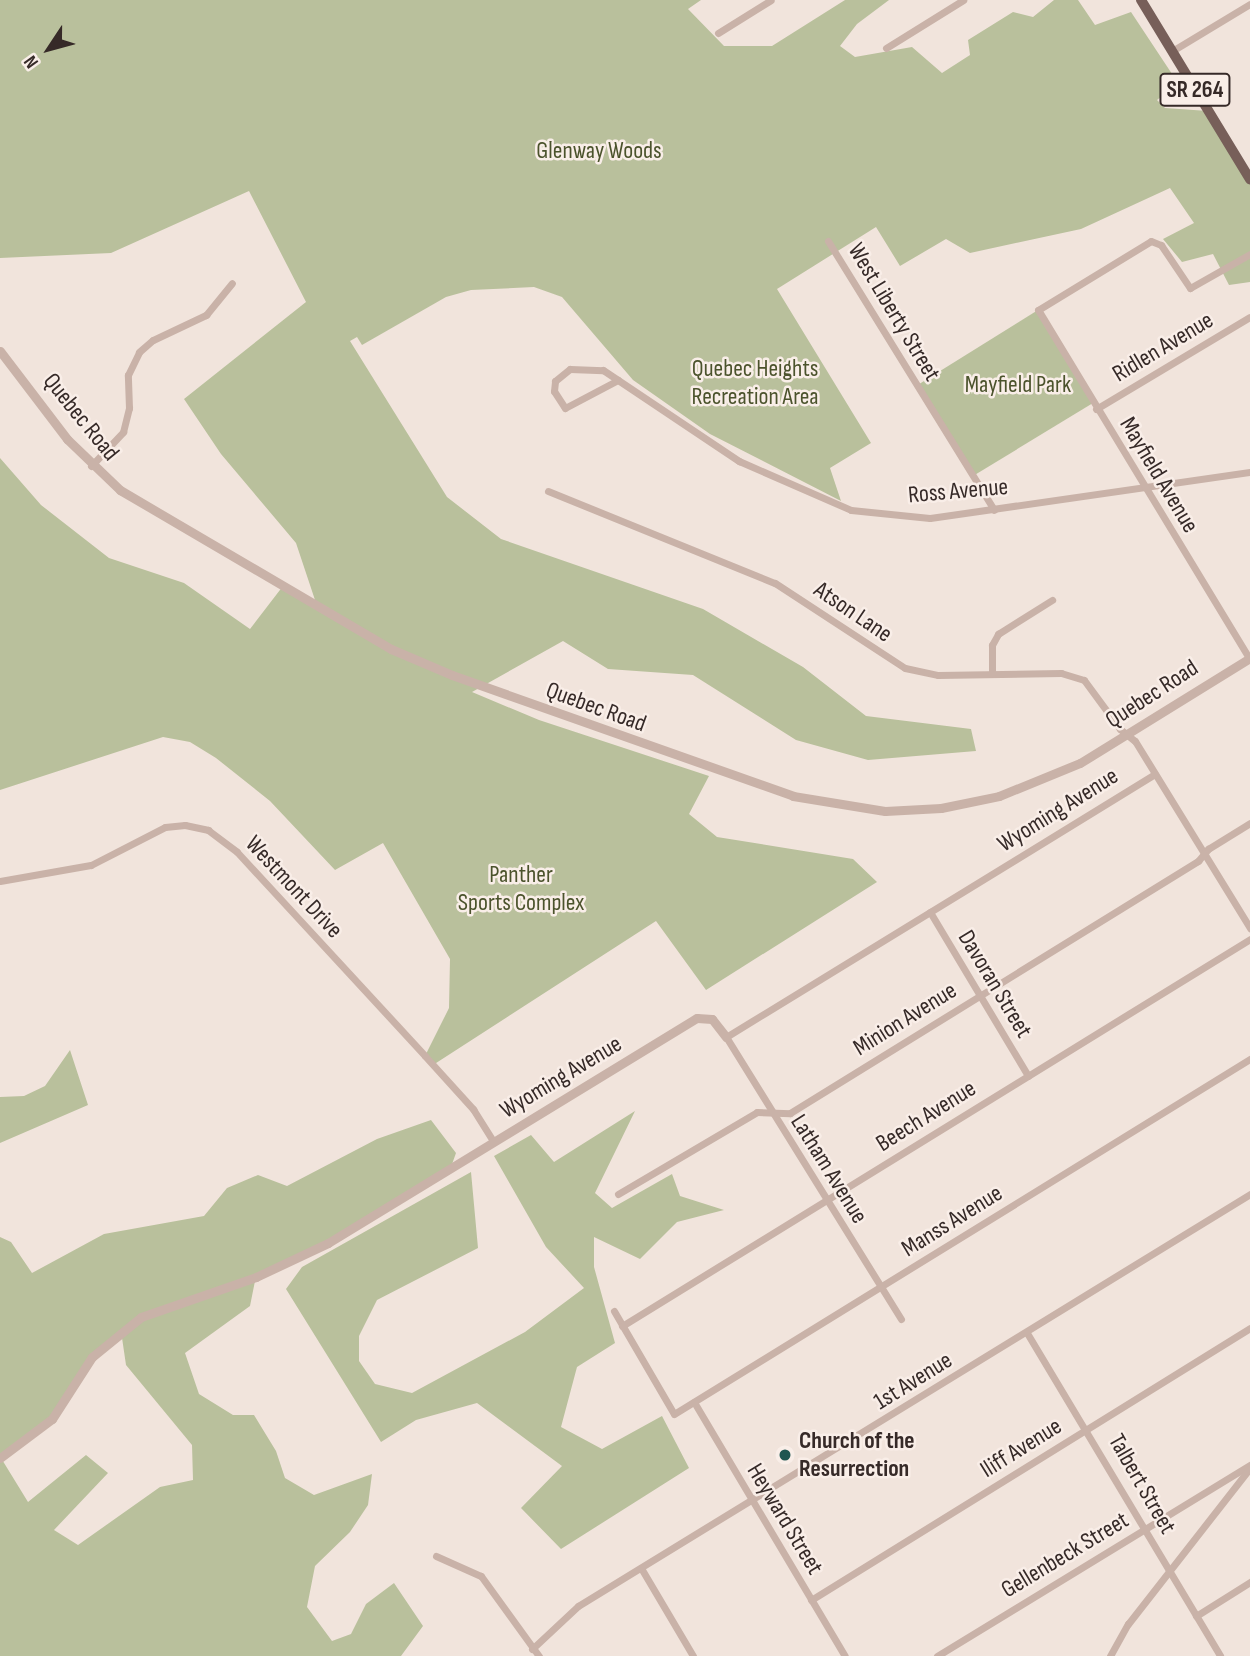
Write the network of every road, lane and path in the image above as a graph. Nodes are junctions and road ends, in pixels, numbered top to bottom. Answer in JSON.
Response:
{"nodes":[{"id":1,"x":771,"y":0,"type":"edge"},
{"id":2,"x":963,"y":0,"type":"edge"},
{"id":3,"x":1141,"y":0,"type":"edge"},
{"id":4,"x":1250,"y":4,"type":"edge"},
{"id":5,"x":718,"y":33,"type":"dead end"},
{"id":6,"x":886,"y":48,"type":"dead end"},
{"id":7,"x":1172,"y":51,"type":"junction"},
{"id":8,"x":1250,"y":179,"type":"edge"},
{"id":9,"x":828,"y":241,"type":"dead end"},
{"id":10,"x":1250,"y":254,"type":"edge"},
{"id":11,"x":232,"y":283,"type":"dead end"},
{"id":12,"x":1250,"y":317,"type":"edge"},
{"id":13,"x":0,"y":351,"type":"edge"},
{"id":14,"x":618,"y":380,"type":"junction"},
{"id":15,"x":1096,"y":409,"type":"junction"},
{"id":16,"x":91,"y":466,"type":"junction"},
{"id":17,"x":1250,"y":472,"type":"edge"},
{"id":18,"x":1143,"y":487,"type":"junction"},
{"id":19,"x":548,"y":491,"type":"dead end"},
{"id":20,"x":994,"y":510,"type":"junction"},
{"id":21,"x":1052,"y":600,"type":"dead end"},
{"id":22,"x":1250,"y":642,"type":"edge"},
{"id":23,"x":1243,"y":649,"type":"junction"},
{"id":24,"x":1249,"y":658,"type":"edge"},
{"id":25,"x":992,"y":674,"type":"junction"},
{"id":26,"x":1126,"y":734,"type":"junction"},
{"id":27,"x":1155,"y":774,"type":"junction"},
{"id":28,"x":1250,"y":823,"type":"edge"},
{"id":29,"x":1205,"y":854,"type":"junction"},
{"id":30,"x":0,"y":881,"type":"edge"},
{"id":31,"x":930,"y":912,"type":"junction"},
{"id":32,"x":1250,"y":928,"type":"edge"},
{"id":33,"x":1250,"y":939,"type":"edge"},
{"id":34,"x":980,"y":996,"type":"junction"},
{"id":35,"x":726,"y":1037,"type":"junction"},
{"id":36,"x":1250,"y":1059,"type":"edge"},
{"id":37,"x":1028,"y":1076,"type":"junction"},
{"id":38,"x":770,"y":1110,"type":"junction"},
{"id":39,"x":493,"y":1141,"type":"junction"},
{"id":40,"x":618,"y":1194,"type":"dead end"},
{"id":41,"x":1250,"y":1194,"type":"edge"},
{"id":42,"x":825,"y":1201,"type":"junction"},
{"id":43,"x":880,"y":1288,"type":"junction"},
{"id":44,"x":614,"y":1311,"type":"dead end"},
{"id":45,"x":901,"y":1319,"type":"dead end"},
{"id":46,"x":622,"y":1326,"type":"junction"},
{"id":47,"x":1250,"y":1328,"type":"edge"},
{"id":48,"x":1027,"y":1333,"type":"junction"},
{"id":49,"x":694,"y":1402,"type":"junction"},
{"id":50,"x":1088,"y":1429,"type":"junction"},
{"id":51,"x":0,"y":1458,"type":"edge"},
{"id":52,"x":1250,"y":1466,"type":"edge"},
{"id":53,"x":752,"y":1503,"type":"junction"},
{"id":54,"x":1144,"y":1529,"type":"junction"},
{"id":55,"x":436,"y":1556,"type":"dead end"},
{"id":56,"x":641,"y":1568,"type":"junction"},
{"id":57,"x":1171,"y":1573,"type":"junction"},
{"id":58,"x":1250,"y":1582,"type":"edge"},
{"id":59,"x":811,"y":1600,"type":"junction"},
{"id":60,"x":1196,"y":1616,"type":"junction"},
{"id":61,"x":531,"y":1649,"type":"junction"},
{"id":62,"x":539,"y":1656,"type":"edge"},
{"id":63,"x":693,"y":1656,"type":"edge"},
{"id":64,"x":845,"y":1656,"type":"edge"},
{"id":65,"x":937,"y":1656,"type":"edge"},
{"id":66,"x":1110,"y":1656,"type":"edge"},
{"id":67,"x":1220,"y":1656,"type":"edge"}],
"edges":[{"from":1,"to":5,"type":"street"},
{"from":2,"to":6,"type":"street"},
{"from":3,"to":7,"type":"main road","number":"SR 264"},
{"from":4,"to":7,"type":"street"},
{"from":7,"to":8,"type":"main road","number":"SR 264"},
{"from":9,"to":20,"type":"street","name":"West Liberty Street"},
{"from":10,"to":15,"type":"street","name":"Mayfield Avenue"},
{"from":11,"to":16,"type":"street"},
{"from":12,"to":15,"type":"street","name":"Ridlen Avenue"},
{"from":13,"to":16,"type":"street","name":"Quebec Road"},
{"from":14,"to":14,"type":"street","name":"Ross Avenue"},
{"from":14,"to":20,"type":"street","name":"Ross Avenue"},
{"from":15,"to":18,"type":"street","name":"Mayfield Avenue"},
{"from":16,"to":26,"type":"street","name":"Quebec Road"},
{"from":17,"to":18,"type":"street","name":"Ross Avenue"},
{"from":18,"to":20,"type":"street","name":"Ross Avenue"},
{"from":18,"to":23,"type":"street","name":"Mayfield Avenue"},
{"from":19,"to":25,"type":"street","name":"Atson Lane"},
{"from":21,"to":25,"type":"street"},
{"from":22,"to":23,"type":"street"},
{"from":23,"to":24,"type":"street","name":"Mayfield Avenue"},
{"from":24,"to":26,"type":"street","name":"Quebec Road"},
{"from":25,"to":26,"type":"street","name":"Atson Lane"},
{"from":26,"to":27,"type":"street"},
{"from":27,"to":29,"type":"street"},
{"from":27,"to":31,"type":"street","name":"Wyoming Avenue"},
{"from":28,"to":29,"type":"street","name":"Minion Avenue"},
{"from":29,"to":32,"type":"street"},
{"from":29,"to":34,"type":"street","name":"Minion Avenue"},
{"from":30,"to":39,"type":"street","name":"Westmont Drive"},
{"from":31,"to":34,"type":"street","name":"Davoran Street"},
{"from":31,"to":35,"type":"street","name":"Wyoming Avenue"},
{"from":33,"to":37,"type":"street","name":"Beech Avenue"},
{"from":34,"to":37,"type":"street","name":"Davoran Street"},
{"from":34,"to":38,"type":"street","name":"Minion Avenue"},
{"from":35,"to":38,"type":"street","name":"Latham Avenue"},
{"from":35,"to":39,"type":"street","name":"Wyoming Avenue"},
{"from":36,"to":43,"type":"street","name":"Manss Avenue"},
{"from":37,"to":42,"type":"street","name":"Beech Avenue"},
{"from":38,"to":40,"type":"street","name":"Minion Avenue"},
{"from":38,"to":42,"type":"street","name":"Latham Avenue"},
{"from":39,"to":51,"type":"street","name":"Wyoming Avenue"},
{"from":41,"to":48,"type":"street","name":"1st Avenue"},
{"from":42,"to":43,"type":"street","name":"Latham Avenue"},
{"from":42,"to":46,"type":"street","name":"Beech Avenue"},
{"from":43,"to":45,"type":"street","name":"Latham Avenue"},
{"from":43,"to":49,"type":"street","name":"Manss Avenue"},
{"from":44,"to":46,"type":"street"},
{"from":46,"to":49,"type":"street","name":"Manss Avenue"},
{"from":47,"to":50,"type":"street","name":"Iliff Avenue"},
{"from":48,"to":50,"type":"street","name":"Talbert Street"},
{"from":48,"to":53,"type":"street","name":"1st Avenue"},
{"from":49,"to":53,"type":"street","name":"Heyward Street"},
{"from":50,"to":54,"type":"street","name":"Talbert Street"},
{"from":50,"to":59,"type":"street","name":"Iliff Avenue"},
{"from":52,"to":54,"type":"street","name":"Gellenbeck Street"},
{"from":52,"to":57,"type":"street"},
{"from":53,"to":56,"type":"street","name":"1st Avenue"},
{"from":53,"to":59,"type":"street","name":"Heyward Street"},
{"from":54,"to":57,"type":"street","name":"Talbert Street"},
{"from":54,"to":65,"type":"street","name":"Gellenbeck Street"},
{"from":55,"to":61,"type":"street"},
{"from":56,"to":61,"type":"street","name":"1st Avenue"},
{"from":56,"to":63,"type":"street"},
{"from":57,"to":60,"type":"street","name":"Talbert Street"},
{"from":57,"to":66,"type":"street"},
{"from":58,"to":60,"type":"street"},
{"from":59,"to":64,"type":"street","name":"Heyward Street"},
{"from":60,"to":67,"type":"street","name":"Talbert Street"},
{"from":61,"to":62,"type":"street"}]}
